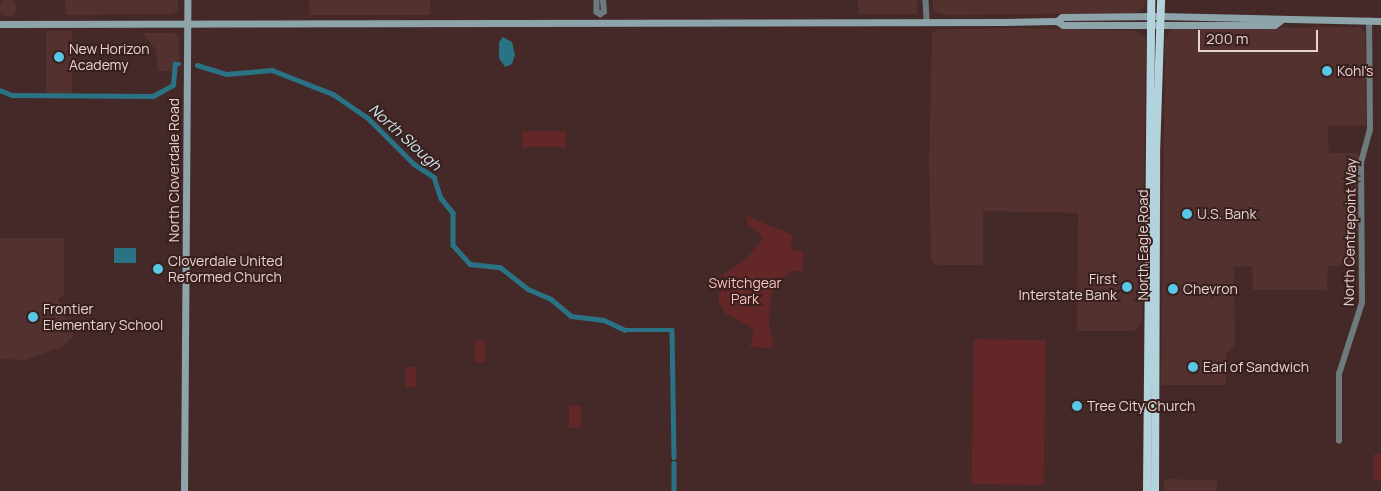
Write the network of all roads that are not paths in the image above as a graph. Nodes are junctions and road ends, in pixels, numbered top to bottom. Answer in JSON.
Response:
{"nodes":[{"id":1,"x":187,"y":0,"type":"edge"},
{"id":2,"x":597,"y":0,"type":"edge"},
{"id":3,"x":603,"y":0,"type":"edge"},
{"id":4,"x":926,"y":0,"type":"edge"},
{"id":5,"x":1151,"y":0,"type":"edge"},
{"id":6,"x":1160,"y":0,"type":"edge"},
{"id":7,"x":1160,"y":16,"type":"junction"},
{"id":8,"x":1151,"y":17,"type":"junction"},
{"id":9,"x":1369,"y":20,"type":"junction"},
{"id":10,"x":1381,"y":20,"type":"edge"},
{"id":11,"x":1057,"y":21,"type":"junction"},
{"id":12,"x":1280,"y":21,"type":"junction"},
{"id":13,"x":927,"y":22,"type":"junction"},
{"id":14,"x":187,"y":23,"type":"junction"},
{"id":15,"x":0,"y":24,"type":"edge"},
{"id":16,"x":1150,"y":25,"type":"junction"},
{"id":17,"x":1160,"y":26,"type":"junction"},
{"id":18,"x":1152,"y":270,"type":"junction"},
{"id":19,"x":1339,"y":441,"type":"dead end"},
{"id":20,"x":184,"y":491,"type":"edge"},
{"id":21,"x":1147,"y":491,"type":"edge"},
{"id":22,"x":1155,"y":491,"type":"edge"}],
"edges":[{"from":1,"to":14,"type":"main road","name":"North Cloverdale Road"},
{"from":2,"to":3,"type":"street"},
{"from":4,"to":13,"type":"street"},
{"from":5,"to":8,"type":"highway","name":"North Eagle Road"},
{"from":6,"to":7,"type":"highway","name":"North Eagle Road"},
{"from":7,"to":8,"type":"main road"},
{"from":7,"to":12,"type":"main road"},
{"from":7,"to":17,"type":"highway","name":"North Eagle Road"},
{"from":8,"to":11,"type":"main road"},
{"from":8,"to":16,"type":"highway","name":"North Eagle Road"},
{"from":9,"to":10,"type":"main road"},
{"from":9,"to":12,"type":"main road"},
{"from":9,"to":19,"type":"street","name":"North Centrepoint Way"},
{"from":11,"to":13,"type":"main road"},
{"from":11,"to":16,"type":"main road"},
{"from":12,"to":17,"type":"main road"},
{"from":13,"to":14,"type":"main road"},
{"from":14,"to":15,"type":"main road"},
{"from":14,"to":20,"type":"main road","name":"North Cloverdale Road"},
{"from":16,"to":17,"type":"main road"},
{"from":16,"to":18,"type":"highway","name":"North Eagle Road"},
{"from":17,"to":18,"type":"highway","name":"North Eagle Road"},
{"from":18,"to":21,"type":"highway","name":"North Eagle Road"},
{"from":18,"to":22,"type":"highway"}]}
